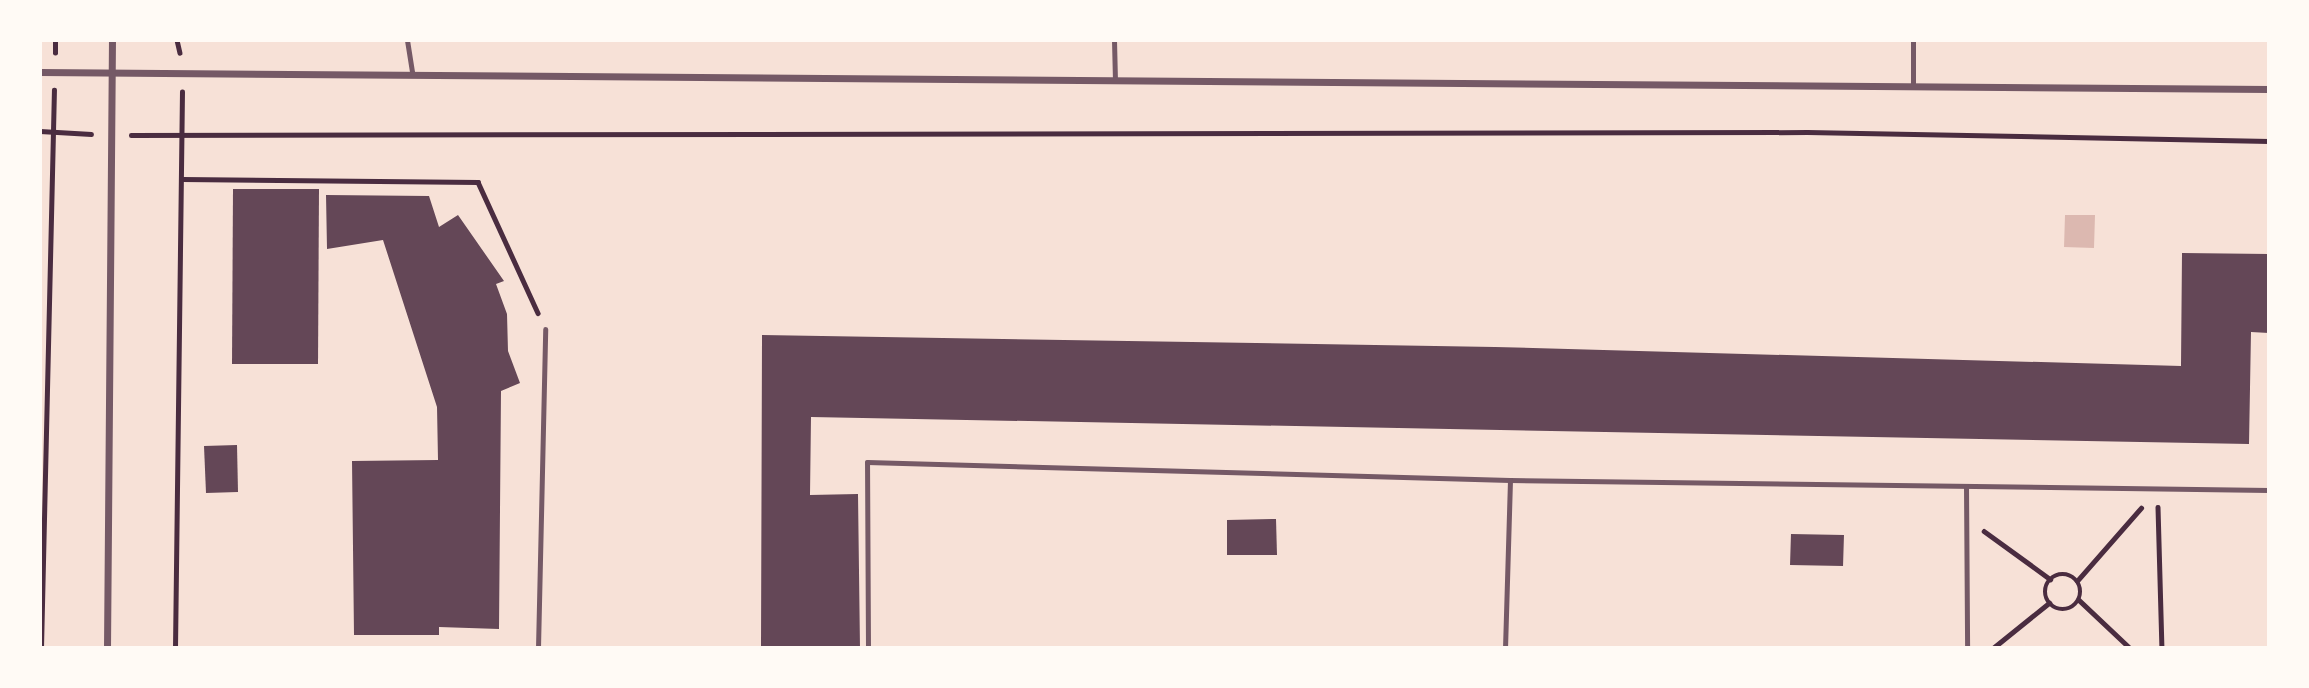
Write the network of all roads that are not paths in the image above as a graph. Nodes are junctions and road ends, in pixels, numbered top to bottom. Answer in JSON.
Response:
{"nodes":[{"id":1,"x":111,"y":40,"type":"edge"},
{"id":2,"x":407,"y":40,"type":"edge"},
{"id":3,"x":1114,"y":40,"type":"edge"},
{"id":4,"x":1913,"y":40,"type":"edge"},
{"id":5,"x":40,"y":72,"type":"edge"},
{"id":6,"x":111,"y":72,"type":"junction"},
{"id":7,"x":412,"y":73,"type":"junction"},
{"id":8,"x":1115,"y":80,"type":"junction"},
{"id":9,"x":1913,"y":84,"type":"junction"},
{"id":10,"x":2269,"y":89,"type":"edge"},
{"id":11,"x":545,"y":329,"type":"road end"},
{"id":12,"x":1510,"y":480,"type":"junction"},
{"id":13,"x":1966,"y":486,"type":"junction"},
{"id":14,"x":2269,"y":490,"type":"edge"},
{"id":15,"x":107,"y":648,"type":"edge"},
{"id":16,"x":538,"y":648,"type":"edge"},
{"id":17,"x":868,"y":648,"type":"edge"},
{"id":18,"x":1505,"y":648,"type":"edge"},
{"id":19,"x":1967,"y":648,"type":"edge"}],
"edges":[{"from":1,"to":6,"type":"street"},
{"from":2,"to":7,"type":"lane"},
{"from":3,"to":8,"type":"lane"},
{"from":4,"to":9,"type":"lane"},
{"from":5,"to":6,"type":"street"},
{"from":6,"to":7,"type":"street"},
{"from":6,"to":15,"type":"street"},
{"from":7,"to":8,"type":"street"},
{"from":8,"to":9,"type":"street"},
{"from":9,"to":10,"type":"street"},
{"from":11,"to":16,"type":"lane"},
{"from":12,"to":13,"type":"lane"},
{"from":12,"to":17,"type":"lane"},
{"from":12,"to":18,"type":"lane"},
{"from":13,"to":14,"type":"lane"},
{"from":13,"to":19,"type":"lane"}]}
